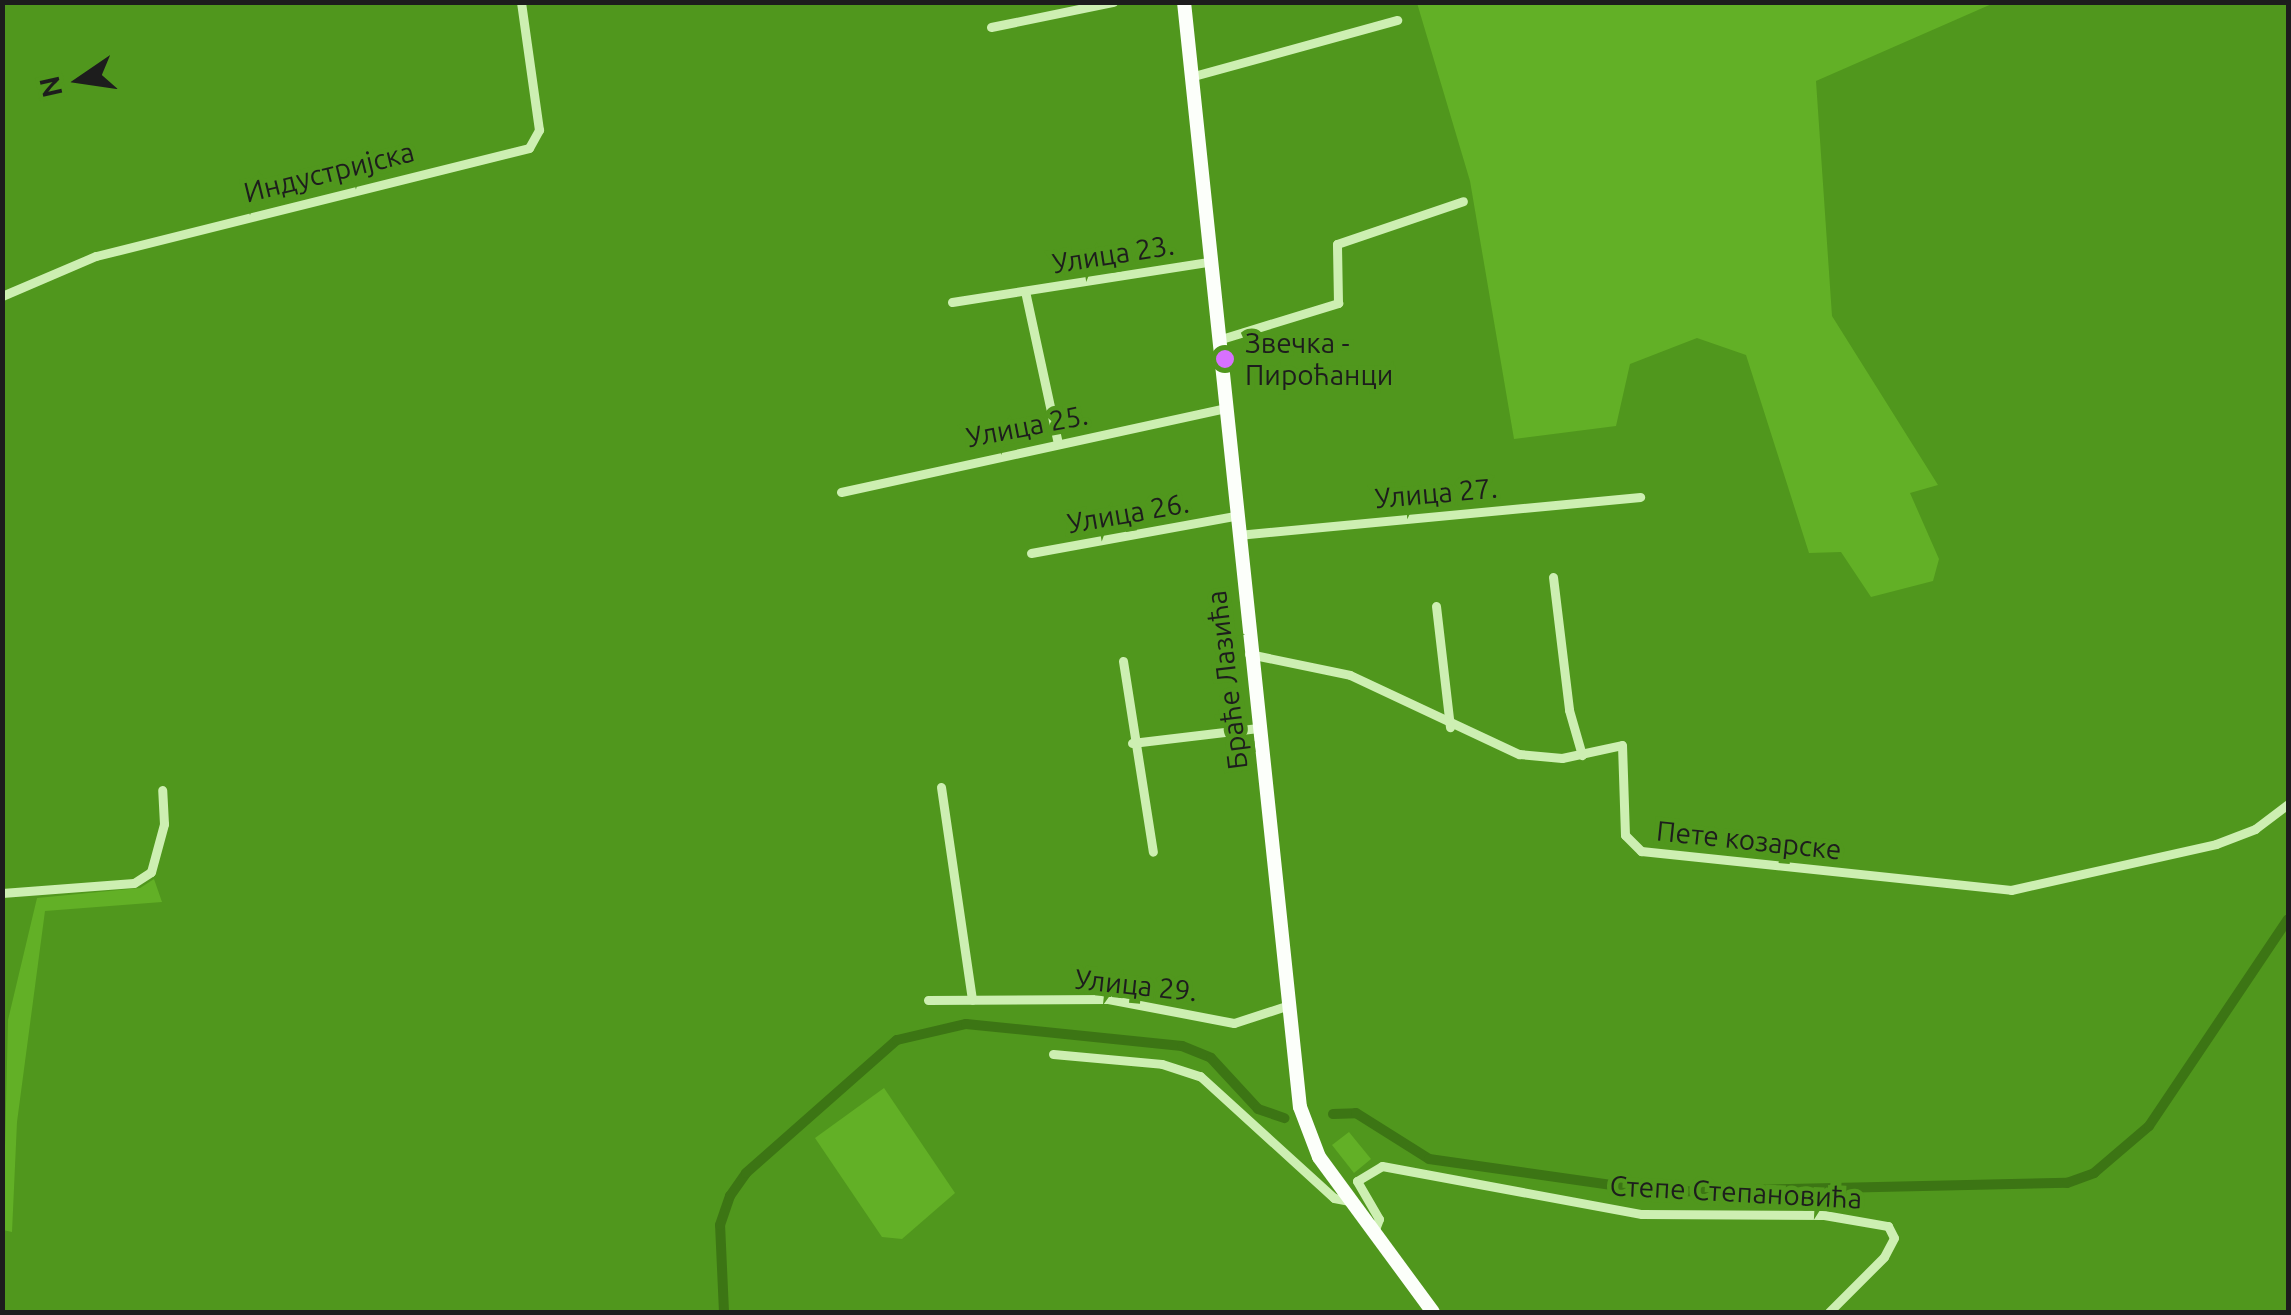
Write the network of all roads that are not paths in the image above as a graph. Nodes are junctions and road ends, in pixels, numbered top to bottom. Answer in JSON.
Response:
{"nodes":[{"id":1,"x":521,"y":2,"type":"edge"},
{"id":2,"x":1113,"y":2,"type":"edge"},
{"id":3,"x":1184,"y":2,"type":"edge"},
{"id":4,"x":1398,"y":20,"type":"dead end"},
{"id":5,"x":991,"y":27,"type":"dead end"},
{"id":6,"x":1190,"y":76,"type":"junction"},
{"id":7,"x":1464,"y":201,"type":"dead end"},
{"id":8,"x":1207,"y":262,"type":"junction"},
{"id":9,"x":1025,"y":291,"type":"junction"},
{"id":10,"x":2,"y":296,"type":"edge"},
{"id":11,"x":952,"y":302,"type":"dead end"},
{"id":12,"x":1215,"y":341,"type":"junction"},
{"id":13,"x":1222,"y":410,"type":"junction"},
{"id":14,"x":1058,"y":443,"type":"junction"},
{"id":15,"x":841,"y":492,"type":"dead end"},
{"id":16,"x":1640,"y":497,"type":"dead end"},
{"id":17,"x":1234,"y":516,"type":"junction"},
{"id":18,"x":1236,"y":535,"type":"junction"},
{"id":19,"x":1031,"y":554,"type":"dead end"},
{"id":20,"x":1553,"y":577,"type":"dead end"},
{"id":21,"x":1436,"y":606,"type":"dead end"},
{"id":22,"x":1248,"y":653,"type":"junction"},
{"id":23,"x":1123,"y":661,"type":"dead end"},
{"id":24,"x":1450,"y":727,"type":"junction"},
{"id":25,"x":1258,"y":728,"type":"junction"},
{"id":26,"x":1132,"y":743,"type":"junction"},
{"id":27,"x":1582,"y":755,"type":"junction"},
{"id":28,"x":941,"y":787,"type":"dead end"},
{"id":29,"x":162,"y":790,"type":"dead end"},
{"id":30,"x":2288,"y":804,"type":"edge"},
{"id":31,"x":1153,"y":852,"type":"dead end"},
{"id":32,"x":2,"y":893,"type":"edge"},
{"id":33,"x":928,"y":1000,"type":"dead end"},
{"id":34,"x":972,"y":1000,"type":"junction"},
{"id":35,"x":1289,"y":1005,"type":"junction"},
{"id":36,"x":1053,"y":1054,"type":"dead end"},
{"id":37,"x":1350,"y":1201,"type":"junction"},
{"id":38,"x":1374,"y":1232,"type":"junction"},
{"id":39,"x":1432,"y":1312,"type":"edge"},
{"id":40,"x":1829,"y":1312,"type":"edge"}],
"edges":[{"from":1,"to":10,"type":"street","name":"Индустријска"},
{"from":2,"to":5,"type":"street"},
{"from":3,"to":6,"type":"main road","name":"Браће Лазића"},
{"from":4,"to":6,"type":"street"},
{"from":6,"to":8,"type":"main road","name":"Браће Лазића"},
{"from":7,"to":12,"type":"street"},
{"from":8,"to":9,"type":"street","name":"Улица 23."},
{"from":8,"to":12,"type":"main road","name":"Браће Лазића"},
{"from":9,"to":11,"type":"street","name":"Улица 23."},
{"from":9,"to":14,"type":"street","name":"Улица 23."},
{"from":12,"to":13,"type":"main road","name":"Браће Лазића"},
{"from":13,"to":14,"type":"street","name":"Улица 25."},
{"from":13,"to":17,"type":"main road","name":"Браће Лазића"},
{"from":14,"to":15,"type":"street","name":"Улица 25."},
{"from":16,"to":18,"type":"street","name":"Улица 27."},
{"from":17,"to":18,"type":"main road","name":"Браће Лазића"},
{"from":17,"to":19,"type":"street","name":"Улица 26."},
{"from":18,"to":22,"type":"main road","name":"Браће Лазића"},
{"from":20,"to":27,"type":"street"},
{"from":21,"to":24,"type":"street"},
{"from":22,"to":24,"type":"street","name":"Пете козарске"},
{"from":22,"to":25,"type":"main road","name":"Браће Лазића"},
{"from":23,"to":26,"type":"street"},
{"from":24,"to":27,"type":"street","name":"Пете козарске"},
{"from":25,"to":26,"type":"street"},
{"from":25,"to":35,"type":"main road","name":"Браће Лазића"},
{"from":26,"to":31,"type":"street"},
{"from":27,"to":30,"type":"street","name":"Пете козарске"},
{"from":28,"to":34,"type":"street"},
{"from":29,"to":32,"type":"street"},
{"from":33,"to":34,"type":"street","name":"Улица 29."},
{"from":34,"to":35,"type":"street","name":"Улица 29."},
{"from":35,"to":37,"type":"main road","name":"Браће Лазића"},
{"from":36,"to":37,"type":"street"},
{"from":37,"to":38,"type":"main road","name":"Браће Лазића"},
{"from":38,"to":39,"type":"main road","name":"Браће Лазића"},
{"from":38,"to":40,"type":"street","name":"Степе Степановића"}]}
